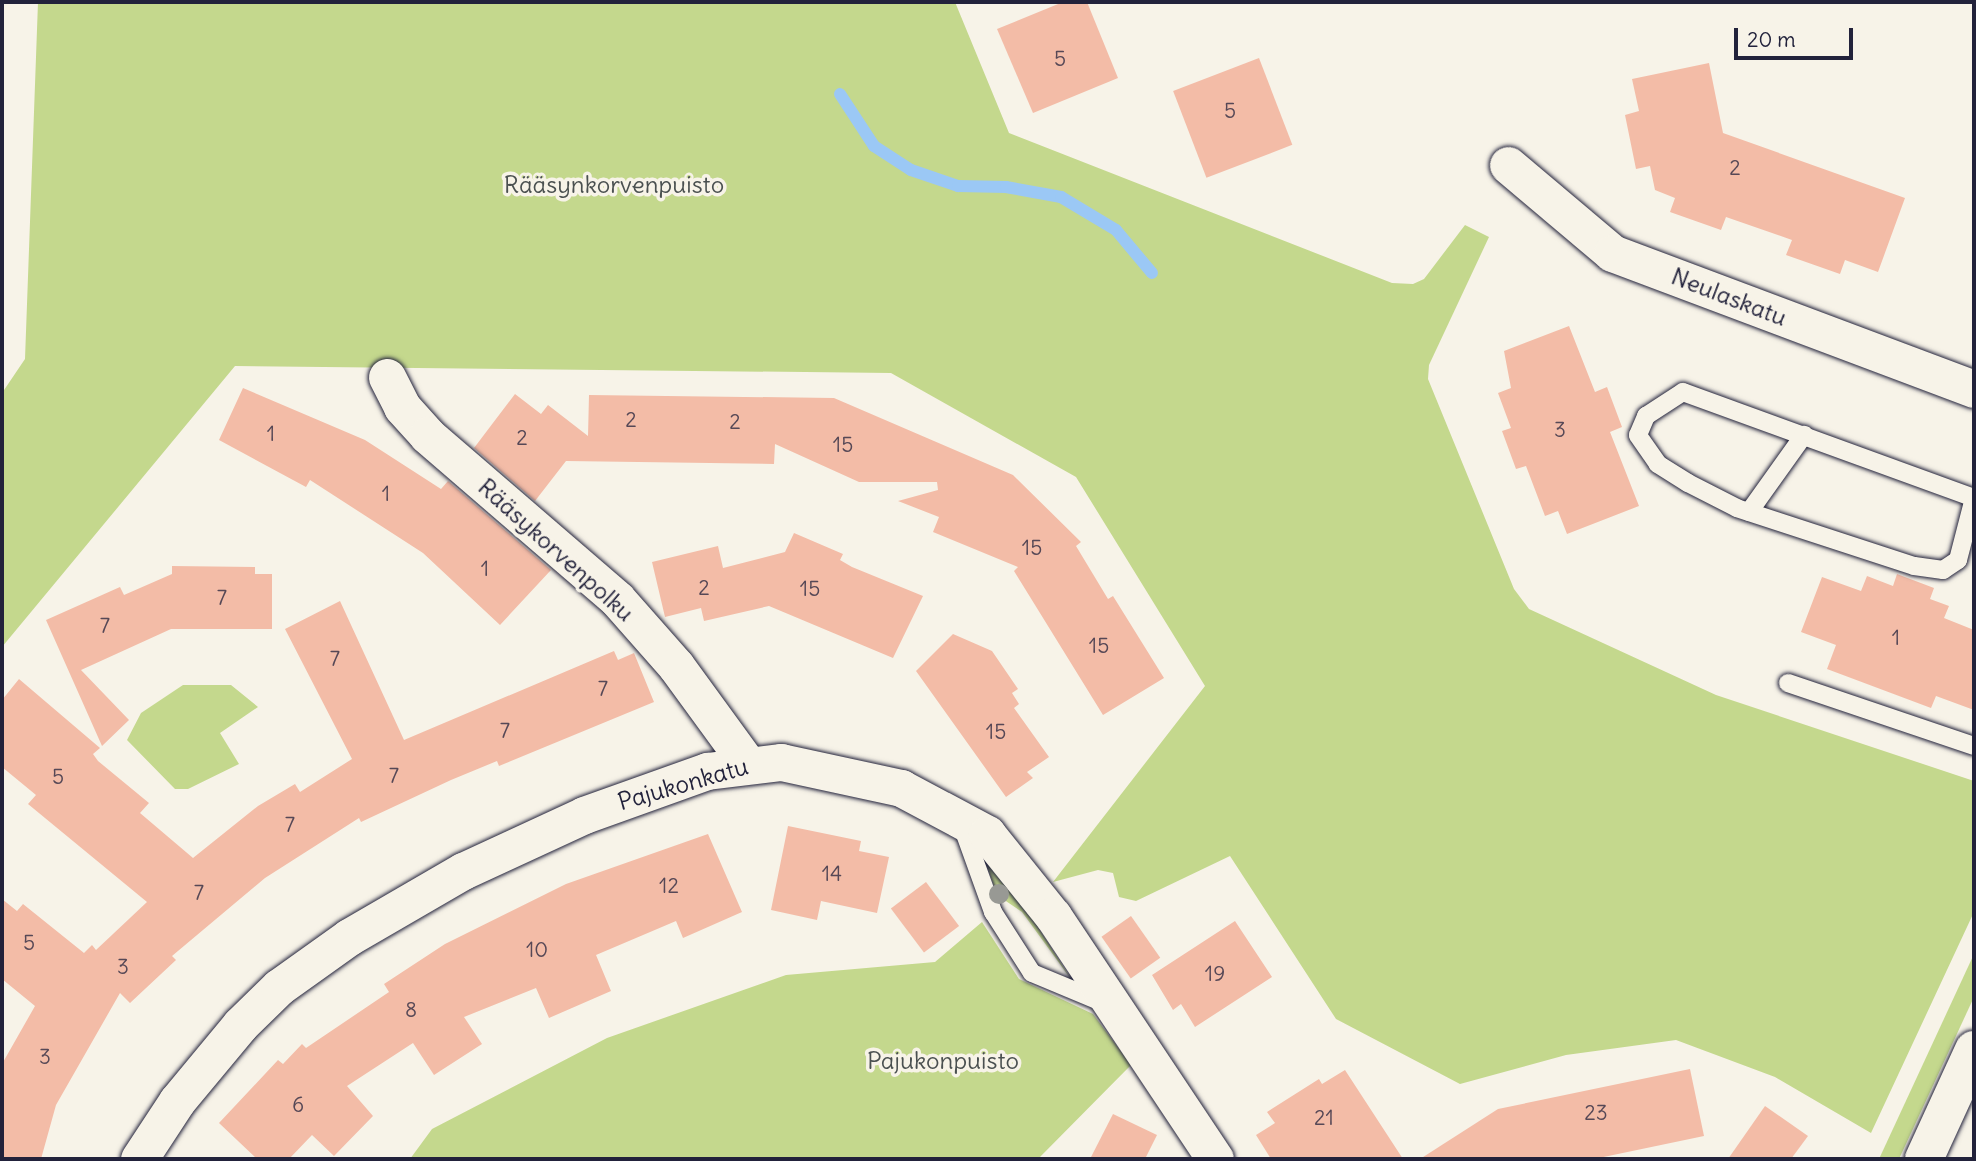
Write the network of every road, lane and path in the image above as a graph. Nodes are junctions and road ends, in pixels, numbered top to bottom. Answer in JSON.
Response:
{"nodes":[{"id":1,"x":1508,"y":165,"type":"dead end"},
{"id":2,"x":387,"y":377,"type":"dead end"},
{"id":3,"x":1974,"y":389,"type":"edge"},
{"id":4,"x":1804,"y":435,"type":"junction"},
{"id":5,"x":1974,"y":498,"type":"edge"},
{"id":6,"x":1749,"y":512,"type":"junction"},
{"id":7,"x":1788,"y":683,"type":"dead end"},
{"id":8,"x":1974,"y":746,"type":"edge"},
{"id":9,"x":746,"y":762,"type":"junction"},
{"id":10,"x":959,"y":816,"type":"junction"},
{"id":11,"x":1115,"y":1008,"type":"junction"},
{"id":12,"x":1974,"y":1050,"type":"edge"},
{"id":13,"x":139,"y":1159,"type":"edge"},
{"id":14,"x":1215,"y":1159,"type":"edge"},
{"id":15,"x":1924,"y":1159,"type":"edge"}],
"edges":[{"from":1,"to":3,"type":"street","name":"Neulaskatu"},
{"from":2,"to":9,"type":"street","name":"Rääsykorvenpolku"},
{"from":4,"to":5,"type":"lane"},
{"from":4,"to":6,"type":"lane"},
{"from":4,"to":6,"type":"lane"},
{"from":5,"to":6,"type":"lane"},
{"from":7,"to":8,"type":"lane"},
{"from":9,"to":10,"type":"street","name":"Pajukonkatu"},
{"from":9,"to":13,"type":"street","name":"Pajukonkatu"},
{"from":10,"to":11,"type":"street","name":"Pajukonkatu"},
{"from":10,"to":11,"type":"lane"},
{"from":11,"to":14,"type":"street","name":"Pajukonkatu"},
{"from":12,"to":15,"type":"street"}]}
